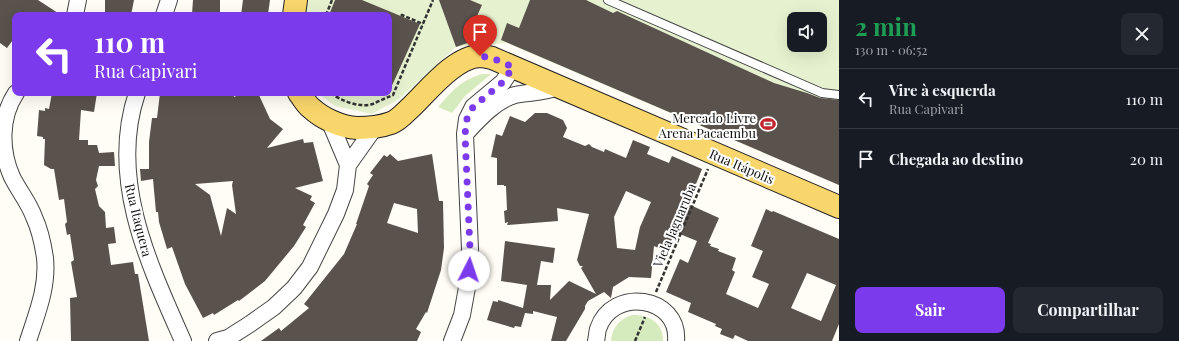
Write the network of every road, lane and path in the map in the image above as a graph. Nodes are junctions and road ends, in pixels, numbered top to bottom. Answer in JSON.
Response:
{"nodes":[{"id":1,"x":78,"y":0,"type":"edge"},
{"id":2,"x":169,"y":0,"type":"edge"},
{"id":3,"x":296,"y":0,"type":"edge"},
{"id":4,"x":332,"y":0,"type":"edge"},
{"id":5,"x":433,"y":0,"type":"edge"},
{"id":6,"x":608,"y":0,"type":"edge"},
{"id":7,"x":76,"y":12,"type":"edge"},
{"id":8,"x":165,"y":12,"type":"edge"},
{"id":9,"x":294,"y":12,"type":"edge"},
{"id":10,"x":327,"y":12,"type":"edge"},
{"id":11,"x":401,"y":16,"type":"dead end"},
{"id":12,"x":423,"y":24,"type":"junction"},
{"id":13,"x":513,"y":67,"type":"junction"},
{"id":14,"x":558,"y":87,"type":"junction"},
{"id":15,"x":392,"y":95,"type":"edge"},
{"id":16,"x":839,"y":95,"type":"edge"},
{"id":17,"x":14,"y":96,"type":"edge"},
{"id":18,"x":136,"y":96,"type":"edge"},
{"id":19,"x":302,"y":96,"type":"edge"},
{"id":20,"x":335,"y":96,"type":"edge"},
{"id":21,"x":391,"y":96,"type":"edge"},
{"id":22,"x":329,"y":120,"type":"junction"},
{"id":23,"x":375,"y":127,"type":"junction"},
{"id":24,"x":465,"y":134,"type":"junction"},
{"id":25,"x":714,"y":154,"type":"junction"},
{"id":26,"x":348,"y":165,"type":"junction"},
{"id":27,"x":839,"y":207,"type":"edge"},
{"id":28,"x":651,"y":303,"type":"junction"},
{"id":29,"x":679,"y":340,"type":"edge"},
{"id":30,"x":28,"y":341,"type":"edge"},
{"id":31,"x":183,"y":341,"type":"edge"},
{"id":32,"x":217,"y":341,"type":"edge"},
{"id":33,"x":452,"y":341,"type":"edge"},
{"id":34,"x":596,"y":341,"type":"edge"},
{"id":35,"x":635,"y":341,"type":"edge"}],
"edges":[{"from":1,"to":7,"type":"street"},
{"from":2,"to":8,"type":"street"},
{"from":3,"to":9,"type":"main road"},
{"from":4,"to":10,"type":"path"},
{"from":5,"to":12,"type":"path"},
{"from":6,"to":16,"type":"lane"},
{"from":11,"to":12,"type":"path"},
{"from":12,"to":15,"type":"path"},
{"from":13,"to":14,"type":"main road","name":"Rua Itápolis"},
{"from":13,"to":23,"type":"main road","name":"Rua Itápolis"},
{"from":13,"to":24,"type":"street"},
{"from":14,"to":24,"type":"street"},
{"from":14,"to":25,"type":"main road","name":"Rua Itápolis"},
{"from":17,"to":30,"type":"street"},
{"from":18,"to":31,"type":"street","name":"Rua Itaquera"},
{"from":19,"to":22,"type":"main road","name":"Rua Itápolis"},
{"from":20,"to":21,"type":"path"},
{"from":22,"to":23,"type":"main road","name":"Rua Itápolis"},
{"from":22,"to":26,"type":"street"},
{"from":23,"to":26,"type":"street"},
{"from":24,"to":33,"type":"street"},
{"from":25,"to":27,"type":"main road","name":"Rua Itápolis"},
{"from":25,"to":28,"type":"path","name":"Viela Jaguaruba"},
{"from":26,"to":32,"type":"street"},
{"from":28,"to":29,"type":"street"},
{"from":28,"to":34,"type":"street"},
{"from":28,"to":35,"type":"path","name":"Viela Jaguaruba"}]}
